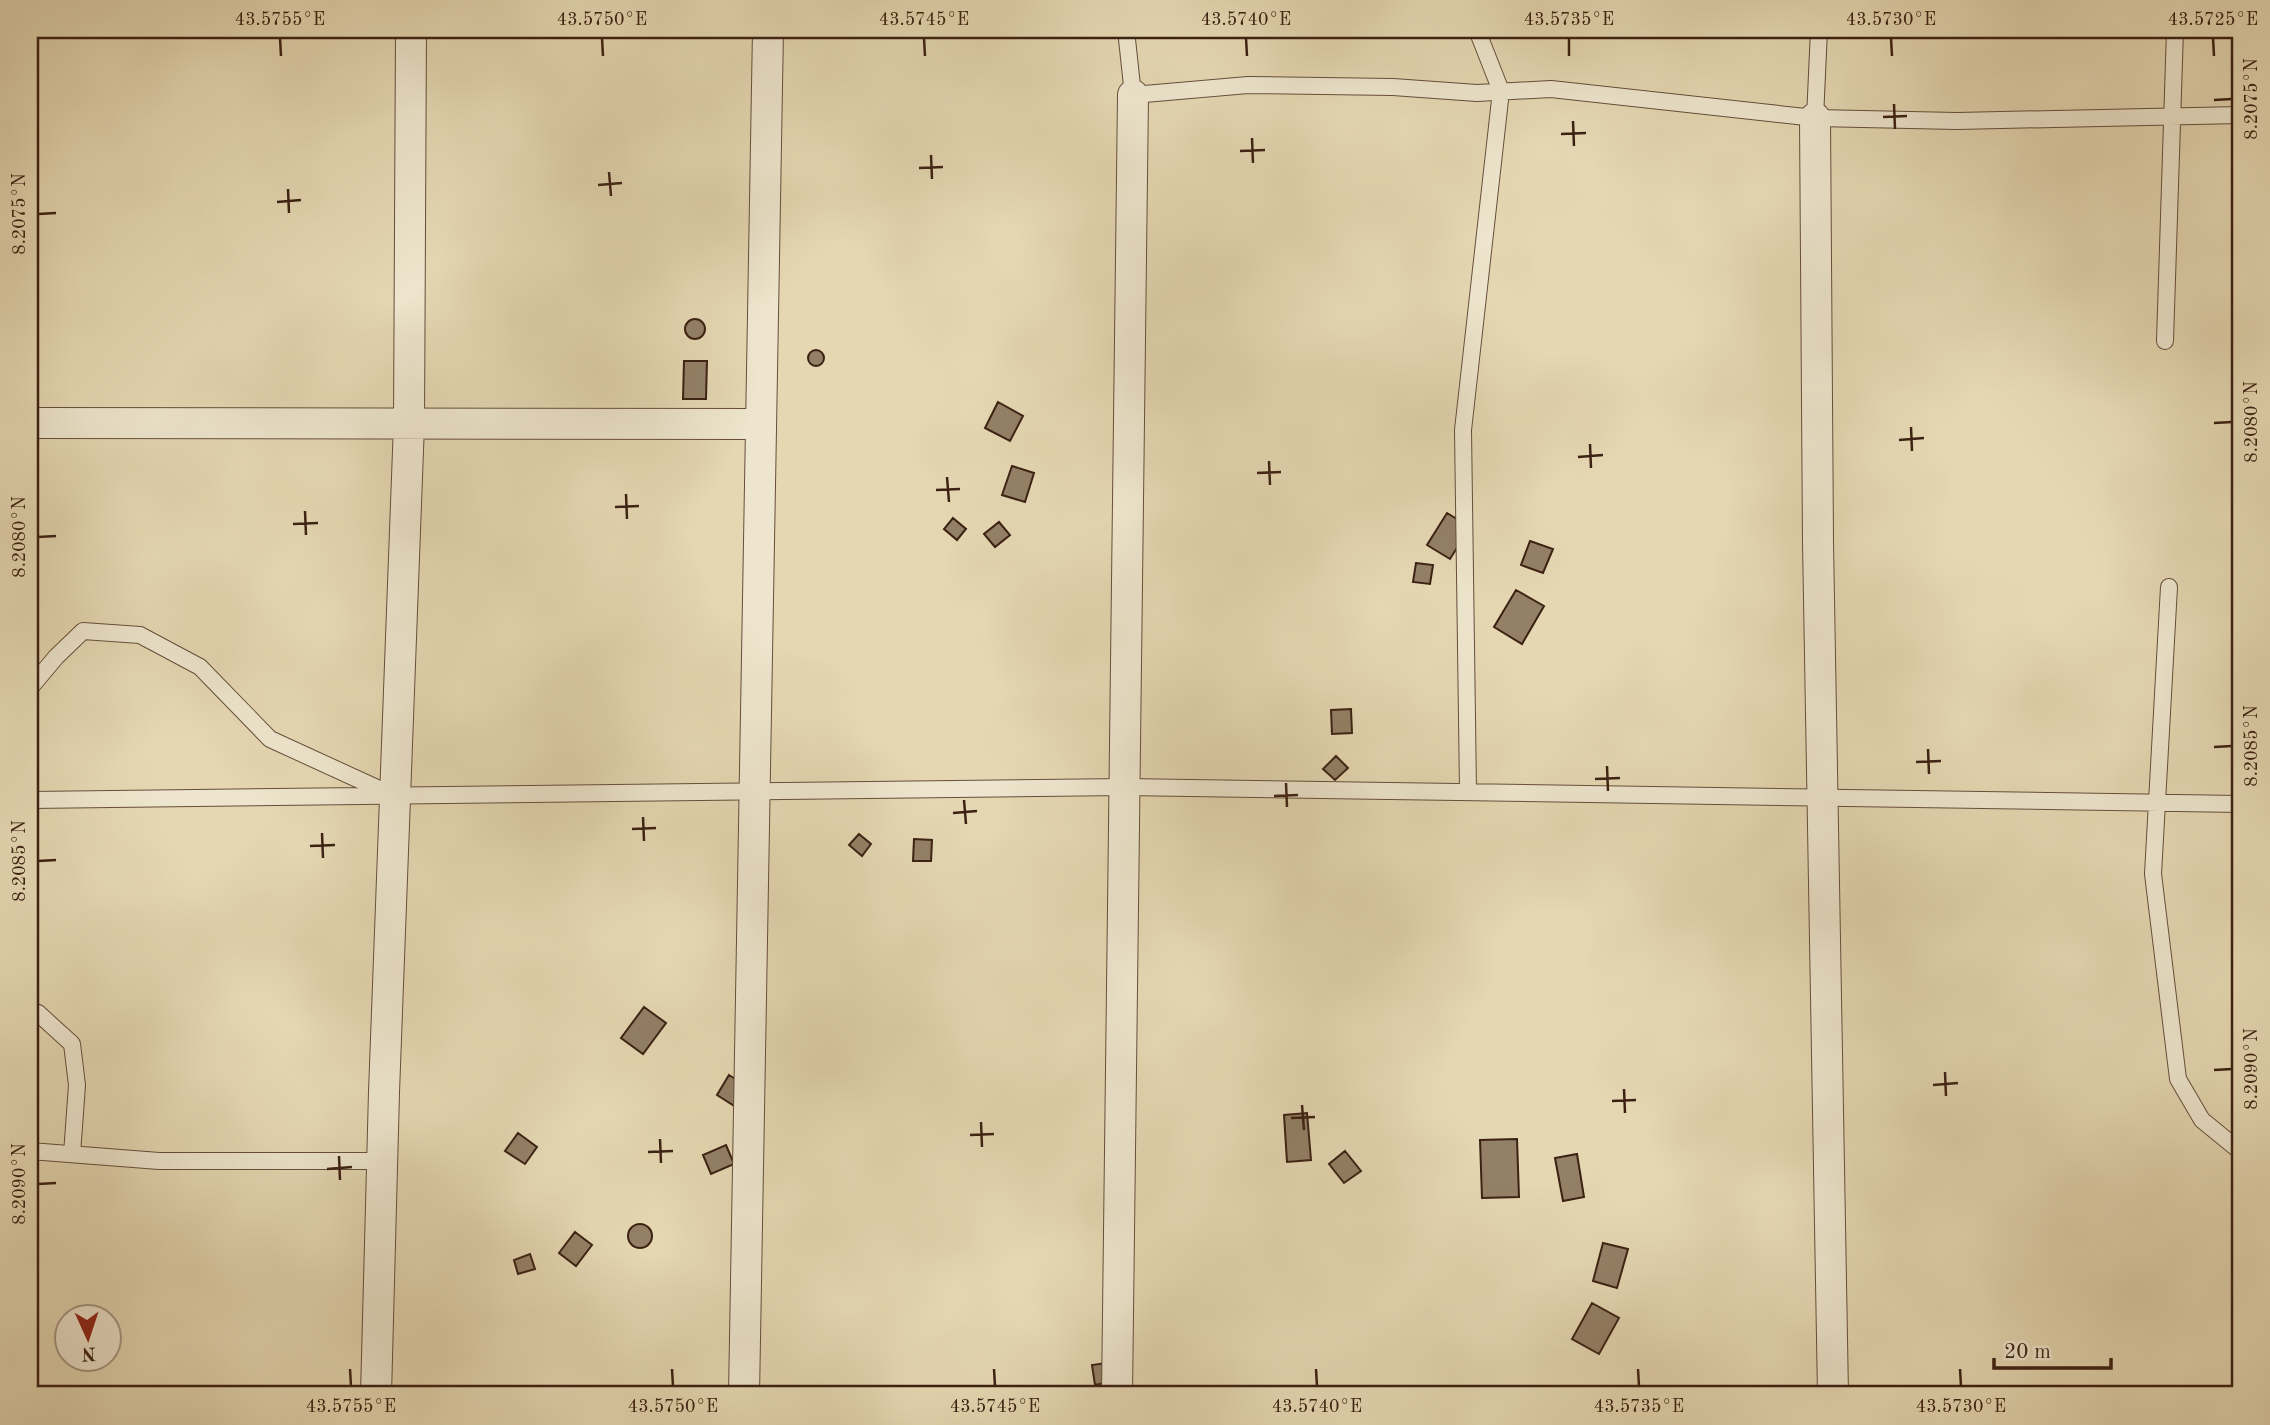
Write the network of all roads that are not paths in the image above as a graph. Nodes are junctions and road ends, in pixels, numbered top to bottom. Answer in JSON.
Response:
{"nodes":[{"id":1,"x":411,"y":30,"type":"edge"},
{"id":2,"x":768,"y":30,"type":"edge"},
{"id":3,"x":1126,"y":30,"type":"edge"},
{"id":4,"x":1477,"y":30,"type":"edge"},
{"id":5,"x":1819,"y":30,"type":"edge"},
{"id":6,"x":2175,"y":30,"type":"edge"},
{"id":7,"x":1501,"y":91,"type":"junction"},
{"id":8,"x":1133,"y":95,"type":"junction"},
{"id":9,"x":2240,"y":115,"type":"edge"},
{"id":10,"x":2172,"y":116,"type":"junction"},
{"id":11,"x":1815,"y":118,"type":"junction"},
{"id":12,"x":2165,"y":341,"type":"dead end"},
{"id":13,"x":30,"y":423,"type":"edge"},
{"id":14,"x":409,"y":424,"type":"junction"},
{"id":15,"x":761,"y":424,"type":"junction"},
{"id":16,"x":2169,"y":587,"type":"dead end"},
{"id":17,"x":30,"y":688,"type":"edge"},
{"id":18,"x":1125,"y":788,"type":"junction"},
{"id":19,"x":755,"y":792,"type":"junction"},
{"id":20,"x":1468,"y":792,"type":"junction"},
{"id":21,"x":395,"y":796,"type":"junction"},
{"id":22,"x":1823,"y":796,"type":"junction"},
{"id":23,"x":30,"y":800,"type":"edge"},
{"id":24,"x":2157,"y":802,"type":"junction"},
{"id":25,"x":2240,"y":804,"type":"edge"},
{"id":26,"x":30,"y":1010,"type":"edge"},
{"id":27,"x":30,"y":1151,"type":"edge"},
{"id":28,"x":2240,"y":1151,"type":"edge"},
{"id":29,"x":72,"y":1154,"type":"junction"},
{"id":30,"x":382,"y":1161,"type":"junction"},
{"id":31,"x":376,"y":1395,"type":"edge"},
{"id":32,"x":744,"y":1395,"type":"edge"},
{"id":33,"x":1117,"y":1395,"type":"edge"},
{"id":34,"x":1833,"y":1395,"type":"edge"}],
"edges":[{"from":1,"to":14,"type":"street"},
{"from":2,"to":15,"type":"street"},
{"from":3,"to":8,"type":"lane"},
{"from":4,"to":7,"type":"lane"},
{"from":5,"to":11,"type":"lane"},
{"from":6,"to":10,"type":"lane"},
{"from":7,"to":8,"type":"lane"},
{"from":7,"to":11,"type":"lane"},
{"from":7,"to":20,"type":"lane"},
{"from":8,"to":18,"type":"street"},
{"from":9,"to":10,"type":"lane"},
{"from":10,"to":11,"type":"lane"},
{"from":10,"to":12,"type":"lane"},
{"from":11,"to":22,"type":"street"},
{"from":13,"to":14,"type":"street"},
{"from":14,"to":15,"type":"street"},
{"from":14,"to":21,"type":"street"},
{"from":15,"to":19,"type":"street"},
{"from":16,"to":24,"type":"lane"},
{"from":17,"to":21,"type":"lane"},
{"from":18,"to":19,"type":"lane"},
{"from":18,"to":20,"type":"lane"},
{"from":18,"to":33,"type":"street"},
{"from":19,"to":21,"type":"lane"},
{"from":19,"to":32,"type":"street"},
{"from":20,"to":22,"type":"lane"},
{"from":21,"to":23,"type":"lane"},
{"from":21,"to":30,"type":"street"},
{"from":22,"to":24,"type":"lane"},
{"from":22,"to":34,"type":"street"},
{"from":24,"to":25,"type":"lane"},
{"from":24,"to":28,"type":"lane"},
{"from":26,"to":29,"type":"lane"},
{"from":27,"to":29,"type":"lane"},
{"from":29,"to":30,"type":"lane"},
{"from":30,"to":31,"type":"street"}]}
